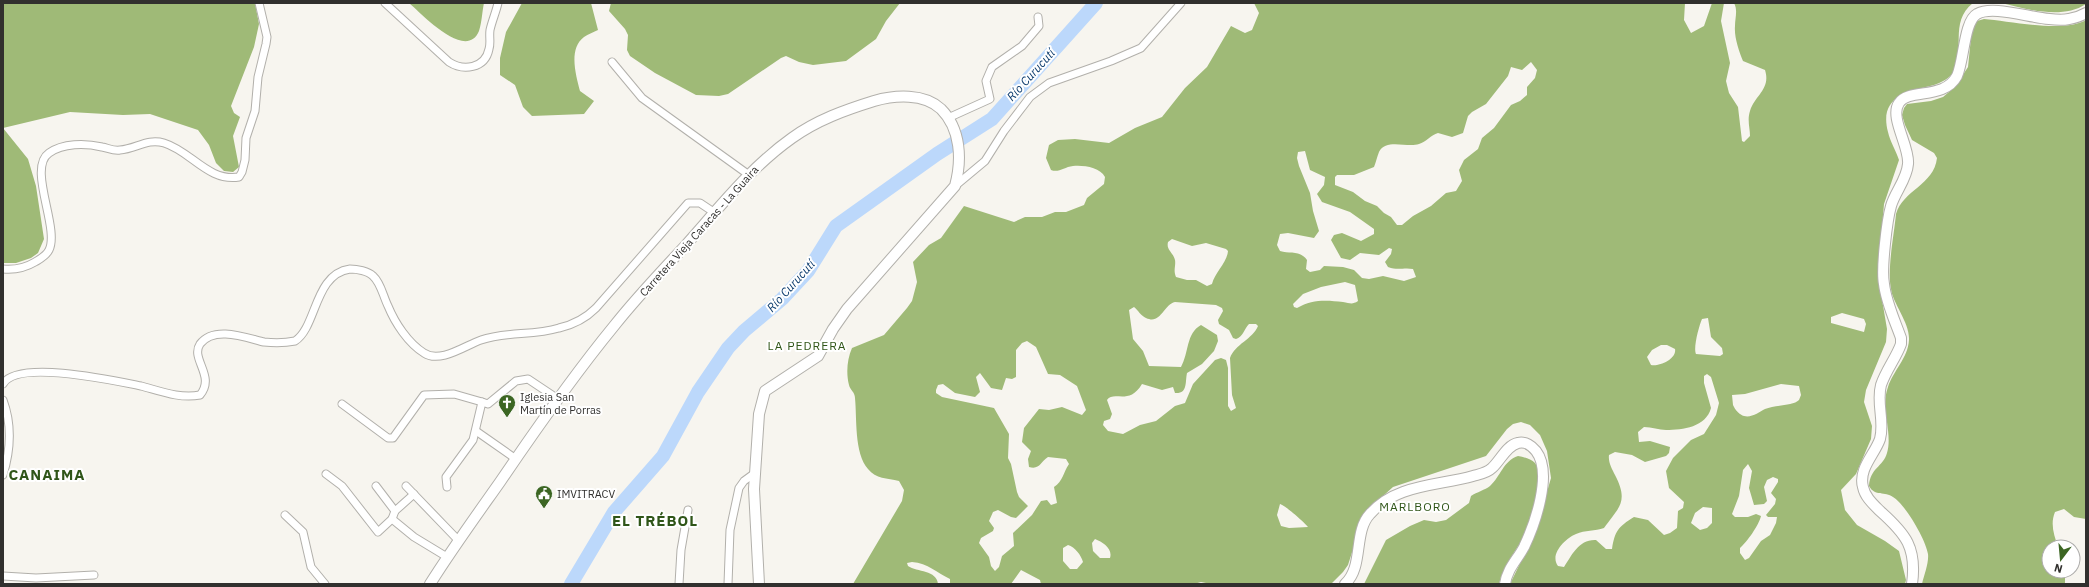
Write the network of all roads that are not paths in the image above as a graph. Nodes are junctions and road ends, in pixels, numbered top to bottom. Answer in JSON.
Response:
{"nodes":[{"id":1,"x":259,"y":3,"type":"edge"},
{"id":2,"x":385,"y":3,"type":"edge"},
{"id":3,"x":498,"y":3,"type":"edge"},
{"id":4,"x":1181,"y":3,"type":"edge"},
{"id":5,"x":2086,"y":13,"type":"edge"},
{"id":6,"x":1038,"y":17,"type":"dead end"},
{"id":7,"x":612,"y":62,"type":"dead end"},
{"id":8,"x":948,"y":118,"type":"junction"},
{"id":9,"x":749,"y":175,"type":"junction"},
{"id":10,"x":955,"y":186,"type":"junction"},
{"id":11,"x":714,"y":213,"type":"junction"},
{"id":12,"x":3,"y":269,"type":"edge"},
{"id":13,"x":3,"y":384,"type":"edge"},
{"id":14,"x":558,"y":399,"type":"junction"},
{"id":15,"x":3,"y":400,"type":"edge"},
{"id":16,"x":482,"y":402,"type":"junction"},
{"id":17,"x":342,"y":404,"type":"dead end"},
{"id":18,"x":476,"y":431,"type":"junction"},
{"id":19,"x":516,"y":459,"type":"junction"},
{"id":20,"x":755,"y":473,"type":"junction"},
{"id":21,"x":326,"y":474,"type":"dead end"},
{"id":22,"x":3,"y":475,"type":"edge"},
{"id":23,"x":376,"y":486,"type":"dead end"},
{"id":24,"x":406,"y":486,"type":"dead end"},
{"id":25,"x":447,"y":487,"type":"dead end"},
{"id":26,"x":414,"y":494,"type":"junction"},
{"id":27,"x":688,"y":510,"type":"dead end"},
{"id":28,"x":395,"y":512,"type":"junction"},
{"id":29,"x":285,"y":515,"type":"dead end"},
{"id":30,"x":392,"y":520,"type":"junction"},
{"id":31,"x":459,"y":541,"type":"junction"},
{"id":32,"x":447,"y":557,"type":"junction"},
{"id":33,"x":94,"y":575,"type":"dead end"},
{"id":34,"x":3,"y":576,"type":"edge"},
{"id":35,"x":325,"y":584,"type":"edge"},
{"id":36,"x":430,"y":584,"type":"edge"},
{"id":37,"x":679,"y":584,"type":"edge"},
{"id":38,"x":728,"y":584,"type":"edge"},
{"id":39,"x":760,"y":584,"type":"edge"},
{"id":40,"x":1345,"y":584,"type":"edge"},
{"id":41,"x":1505,"y":584,"type":"edge"},
{"id":42,"x":1912,"y":584,"type":"edge"}],
"edges":[{"from":1,"to":12,"type":"street"},
{"from":2,"to":3,"type":"street"},
{"from":4,"to":10,"type":"street"},
{"from":5,"to":42,"type":"main road"},
{"from":6,"to":8,"type":"street"},
{"from":7,"to":9,"type":"street"},
{"from":8,"to":9,"type":"main road","name":"Carretera Vieja Caracas - La Guaira"},
{"from":8,"to":10,"type":"main road","name":"Carretera Vieja Caracas - La Guaira"},
{"from":9,"to":11,"type":"main road","name":"Carretera Vieja Caracas - La Guaira"},
{"from":10,"to":20,"type":"main road","name":"Carretera Vieja Caracas - La Guaira"},
{"from":11,"to":13,"type":"street"},
{"from":11,"to":14,"type":"main road","name":"Carretera Vieja Caracas - La Guaira"},
{"from":14,"to":16,"type":"street"},
{"from":14,"to":19,"type":"main road","name":"Carretera Vieja Caracas - La Guaira"},
{"from":15,"to":22,"type":"street"},
{"from":16,"to":17,"type":"street"},
{"from":16,"to":18,"type":"street"},
{"from":18,"to":19,"type":"street"},
{"from":18,"to":25,"type":"street"},
{"from":19,"to":31,"type":"main road","name":"Carretera Vieja Caracas - La Guaira"},
{"from":20,"to":38,"type":"street"},
{"from":20,"to":39,"type":"main road","name":"Carretera Vieja Caracas - La Guaira"},
{"from":21,"to":30,"type":"street"},
{"from":23,"to":28,"type":"street"},
{"from":24,"to":26,"type":"street"},
{"from":26,"to":28,"type":"street"},
{"from":26,"to":31,"type":"street"},
{"from":27,"to":37,"type":"street"},
{"from":28,"to":30,"type":"street"},
{"from":29,"to":35,"type":"street"},
{"from":30,"to":32,"type":"street"},
{"from":31,"to":32,"type":"main road","name":"Carretera Vieja Caracas - La Guaira"},
{"from":32,"to":36,"type":"main road","name":"Carretera Vieja Caracas - La Guaira"},
{"from":33,"to":34,"type":"street"},
{"from":40,"to":41,"type":"main road"}]}
